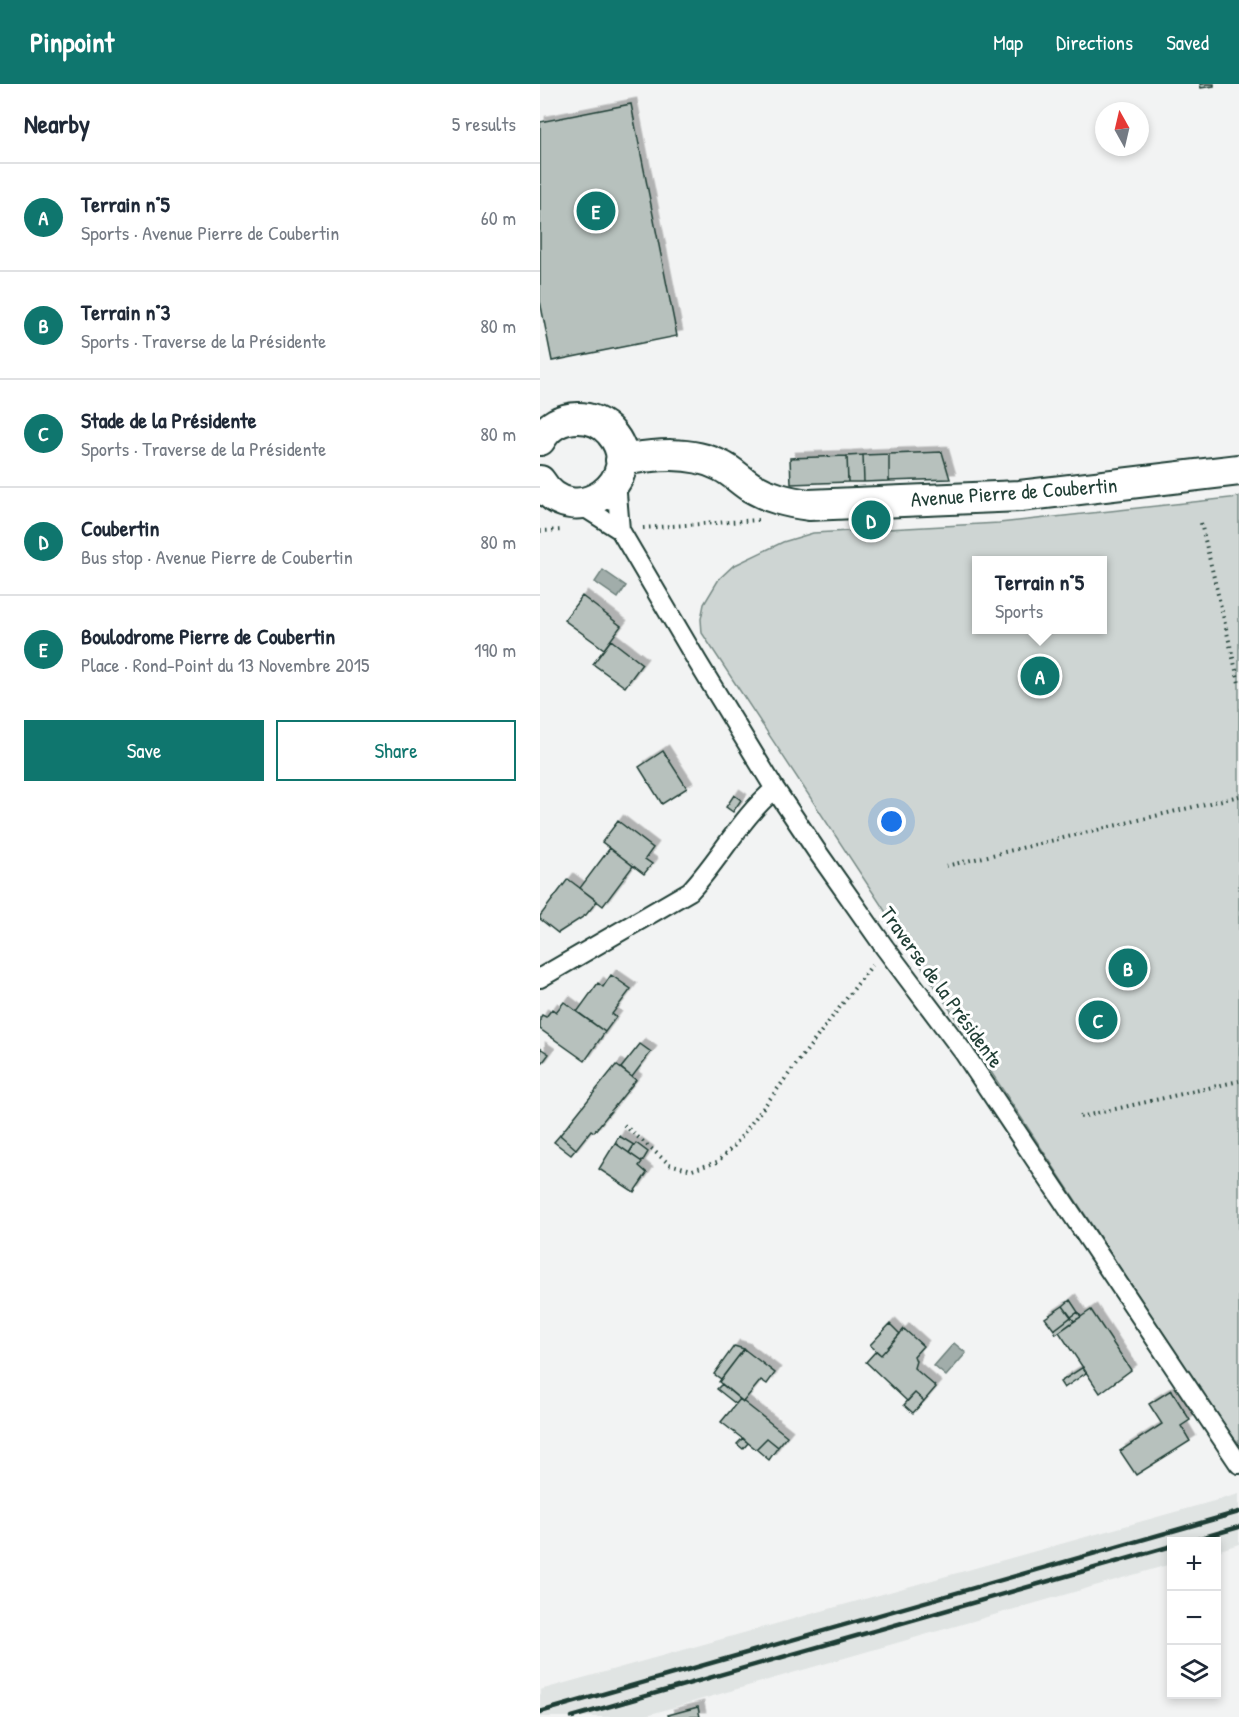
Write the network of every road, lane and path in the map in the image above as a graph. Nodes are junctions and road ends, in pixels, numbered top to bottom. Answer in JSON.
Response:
{"nodes":[{"id":1,"x":540,"y":437,"type":"edge"},
{"id":2,"x":618,"y":470,"type":"junction"},
{"id":3,"x":1239,"y":470,"type":"edge"},
{"id":4,"x":558,"y":504,"type":"edge"},
{"id":5,"x":760,"y":520,"type":"dead end"},
{"id":6,"x":1201,"y":523,"type":"dead end"},
{"id":7,"x":620,"y":530,"type":"junction"},
{"id":8,"x":540,"y":531,"type":"edge"},
{"id":9,"x":1239,"y":683,"type":"edge"},
{"id":10,"x":775,"y":789,"type":"junction"},
{"id":11,"x":1239,"y":796,"type":"edge"},
{"id":12,"x":946,"y":866,"type":"dead end"},
{"id":13,"x":885,"y":948,"type":"junction"},
{"id":14,"x":540,"y":978,"type":"edge"},
{"id":15,"x":1239,"y":1081,"type":"edge"},
{"id":16,"x":1080,"y":1117,"type":"dead end"},
{"id":17,"x":624,"y":1125,"type":"dead end"},
{"id":18,"x":1239,"y":1464,"type":"edge"}],
"edges":[{"from":1,"to":2,"type":"main road"},
{"from":2,"to":3,"type":"main road","name":"Avenue Pierre de Coubertin"},
{"from":2,"to":4,"type":"main road"},
{"from":2,"to":7,"type":"street","name":"Traverse de la Présidente"},
{"from":4,"to":7,"type":"street","name":"Traverse de la Présidente"},
{"from":4,"to":8,"type":"path"},
{"from":5,"to":7,"type":"path"},
{"from":6,"to":9,"type":"path"},
{"from":7,"to":10,"type":"street","name":"Traverse de la Présidente"},
{"from":10,"to":13,"type":"street","name":"Traverse de la Présidente"},
{"from":10,"to":14,"type":"street"},
{"from":11,"to":12,"type":"path"},
{"from":13,"to":17,"type":"path"},
{"from":13,"to":18,"type":"street","name":"Traverse de la Présidente"},
{"from":15,"to":16,"type":"path"}]}
